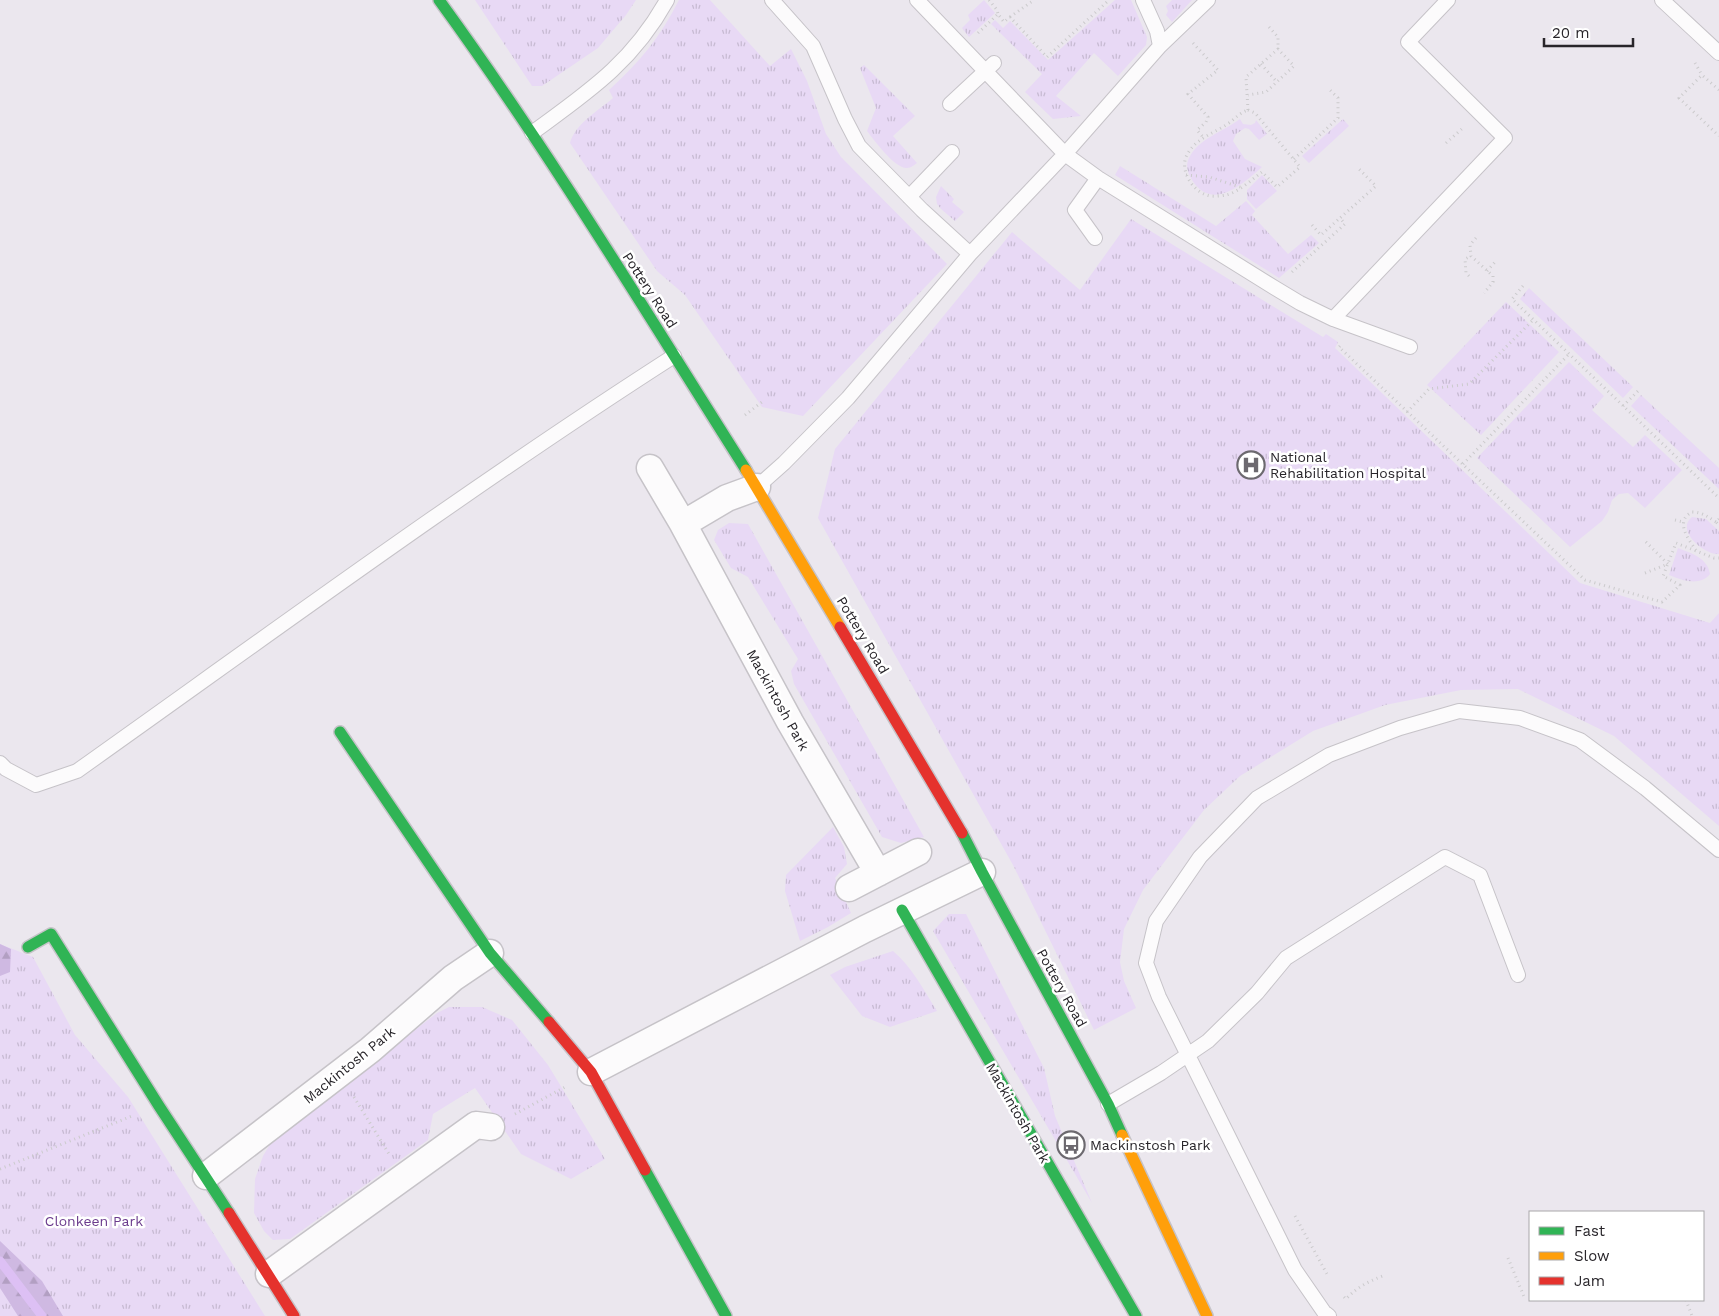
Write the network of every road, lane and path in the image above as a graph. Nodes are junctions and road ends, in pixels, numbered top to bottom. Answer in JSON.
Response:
{"nodes":[{"id":1,"x":439,"y":0,"type":"edge"},
{"id":2,"x":667,"y":0,"type":"edge"},
{"id":3,"x":917,"y":0,"type":"edge"},
{"id":4,"x":989,"y":0,"type":"edge"},
{"id":5,"x":1034,"y":0,"type":"edge"},
{"id":6,"x":1109,"y":0,"type":"edge"},
{"id":7,"x":1143,"y":0,"type":"edge"},
{"id":8,"x":1208,"y":0,"type":"edge"},
{"id":9,"x":1448,"y":0,"type":"edge"},
{"id":10,"x":1662,"y":0,"type":"edge"},
{"id":11,"x":773,"y":8,"type":"edge"},
{"id":12,"x":998,"y":14,"type":"junction"},
{"id":13,"x":1010,"y":17,"type":"junction"},
{"id":14,"x":1269,"y":26,"type":"dead end"},
{"id":15,"x":1189,"y":38,"type":"dead end"},
{"id":16,"x":1160,"y":46,"type":"junction"},
{"id":17,"x":964,"y":47,"type":"junction"},
{"id":18,"x":1278,"y":49,"type":"junction"},
{"id":19,"x":1719,"y":53,"type":"edge"},
{"id":20,"x":1261,"y":64,"type":"junction"},
{"id":21,"x":990,"y":66,"type":"junction"},
{"id":22,"x":1277,"y":82,"type":"junction"},
{"id":23,"x":1329,"y":89,"type":"dead end"},
{"id":24,"x":1719,"y":90,"type":"edge"},
{"id":25,"x":1248,"y":95,"type":"junction"},
{"id":26,"x":950,"y":104,"type":"dead end"},
{"id":27,"x":1248,"y":110,"type":"junction"},
{"id":28,"x":532,"y":133,"type":"junction"},
{"id":29,"x":1719,"y":136,"type":"edge"},
{"id":30,"x":1203,"y":137,"type":"junction"},
{"id":31,"x":952,"y":152,"type":"dead end"},
{"id":32,"x":1065,"y":154,"type":"junction"},
{"id":33,"x":1294,"y":159,"type":"junction"},
{"id":34,"x":1357,"y":167,"type":"dead end"},
{"id":35,"x":1186,"y":175,"type":"junction"},
{"id":36,"x":1098,"y":178,"type":"junction"},
{"id":37,"x":1241,"y":188,"type":"junction"},
{"id":38,"x":909,"y":197,"type":"junction"},
{"id":39,"x":1340,"y":218,"type":"junction"},
{"id":40,"x":1312,"y":225,"type":"dead end"},
{"id":41,"x":1095,"y":238,"type":"dead end"},
{"id":42,"x":1476,"y":238,"type":"dead end"},
{"id":43,"x":970,"y":254,"type":"junction"},
{"id":44,"x":1471,"y":256,"type":"junction"},
{"id":45,"x":1498,"y":260,"type":"dead end"},
{"id":46,"x":1298,"y":267,"type":"dead end"},
{"id":47,"x":1487,"y":271,"type":"junction"},
{"id":48,"x":1469,"y":276,"type":"dead end"},
{"id":49,"x":1523,"y":286,"type":"dead end"},
{"id":50,"x":1484,"y":292,"type":"dead end"},
{"id":51,"x":1333,"y":319,"type":"junction"},
{"id":52,"x":1533,"y":320,"type":"junction"},
{"id":53,"x":1410,"y":347,"type":"dead end"},
{"id":54,"x":1569,"y":354,"type":"junction"},
{"id":55,"x":674,"y":356,"type":"junction"},
{"id":56,"x":1640,"y":388,"type":"dead end"},
{"id":57,"x":1623,"y":406,"type":"junction"},
{"id":58,"x":1407,"y":412,"type":"junction"},
{"id":59,"x":1463,"y":464,"type":"junction"},
{"id":60,"x":650,"y":468,"type":"dead end"},
{"id":61,"x":757,"y":487,"type":"junction"},
{"id":62,"x":1719,"y":498,"type":"edge"},
{"id":63,"x":1675,"y":520,"type":"dead end"},
{"id":64,"x":1683,"y":522,"type":"junction"},
{"id":65,"x":1718,"y":522,"type":"edge"},
{"id":66,"x":683,"y":524,"type":"junction"},
{"id":67,"x":1645,"y":541,"type":"dead end"},
{"id":68,"x":1698,"y":552,"type":"junction"},
{"id":69,"x":1719,"y":558,"type":"edge"},
{"id":70,"x":1668,"y":564,"type":"junction"},
{"id":71,"x":1645,"y":573,"type":"dead end"},
{"id":72,"x":340,"y":732,"type":"dead end"},
{"id":73,"x":0,"y":763,"type":"edge"},
{"id":74,"x":1719,"y":850,"type":"edge"},
{"id":75,"x":918,"y":852,"type":"dead end"},
{"id":76,"x":878,"y":872,"type":"junction"},
{"id":77,"x":982,"y":872,"type":"junction"},
{"id":78,"x":849,"y":888,"type":"dead end"},
{"id":79,"x":902,"y":910,"type":"junction"},
{"id":80,"x":28,"y":947,"type":"dead end"},
{"id":81,"x":490,"y":953,"type":"junction"},
{"id":82,"x":1518,"y":976,"type":"dead end"},
{"id":83,"x":1188,"y":1055,"type":"junction"},
{"id":84,"x":592,"y":1072,"type":"junction"},
{"id":85,"x":339,"y":1073,"type":"junction"},
{"id":86,"x":1108,"y":1104,"type":"junction"},
{"id":87,"x":159,"y":1106,"type":"junction"},
{"id":88,"x":490,"y":1127,"type":"joint"},
{"id":89,"x":0,"y":1169,"type":"edge"},
{"id":90,"x":206,"y":1176,"type":"junction"},
{"id":91,"x":403,"y":1177,"type":"junction"},
{"id":92,"x":1508,"y":1258,"type":"dead end"},
{"id":93,"x":269,"y":1274,"type":"junction"},
{"id":94,"x":1385,"y":1276,"type":"dead end"},
{"id":95,"x":1346,"y":1299,"type":"dead end"},
{"id":96,"x":1524,"y":1299,"type":"dead end"},
{"id":97,"x":1686,"y":1301,"type":"edge"},
{"id":98,"x":294,"y":1316,"type":"edge"},
{"id":99,"x":726,"y":1316,"type":"edge"},
{"id":100,"x":1136,"y":1316,"type":"edge"},
{"id":101,"x":1207,"y":1316,"type":"edge"},
{"id":102,"x":1329,"y":1316,"type":"edge"},
{"id":103,"x":1692,"y":1316,"type":"edge"}],
"edges":[{"from":1,"to":28,"type":"street","name":"Pottery Road"},
{"from":2,"to":28,"type":"lane"},
{"from":3,"to":17,"type":"lane"},
{"from":4,"to":12,"type":"path"},
{"from":5,"to":13,"type":"path"},
{"from":6,"to":13,"type":"path"},
{"from":7,"to":16,"type":"lane"},
{"from":8,"to":16,"type":"lane"},
{"from":9,"to":51,"type":"lane"},
{"from":10,"to":19,"type":"lane"},
{"from":11,"to":38,"type":"lane"},
{"from":12,"to":13,"type":"path"},
{"from":12,"to":17,"type":"path"},
{"from":14,"to":18,"type":"path"},
{"from":15,"to":30,"type":"path"},
{"from":16,"to":32,"type":"lane"},
{"from":17,"to":21,"type":"lane"},
{"from":18,"to":20,"type":"path"},
{"from":18,"to":22,"type":"path"},
{"from":20,"to":22,"type":"path"},
{"from":20,"to":25,"type":"path"},
{"from":21,"to":26,"type":"lane"},
{"from":21,"to":32,"type":"lane"},
{"from":22,"to":25,"type":"path"},
{"from":23,"to":33,"type":"path"},
{"from":24,"to":29,"type":"path"},
{"from":25,"to":27,"type":"path"},
{"from":27,"to":30,"type":"path"},
{"from":27,"to":33,"type":"path"},
{"from":28,"to":55,"type":"street","name":"Pottery Road"},
{"from":30,"to":35,"type":"path"},
{"from":31,"to":38,"type":"lane"},
{"from":32,"to":36,"type":"lane"},
{"from":32,"to":43,"type":"lane"},
{"from":33,"to":37,"type":"path"},
{"from":34,"to":39,"type":"path"},
{"from":35,"to":37,"type":"path"},
{"from":35,"to":37,"type":"path"},
{"from":36,"to":41,"type":"lane"},
{"from":36,"to":51,"type":"lane"},
{"from":38,"to":43,"type":"lane"},
{"from":39,"to":40,"type":"path"},
{"from":39,"to":46,"type":"path"},
{"from":42,"to":44,"type":"path"},
{"from":43,"to":61,"type":"lane"},
{"from":44,"to":47,"type":"path"},
{"from":44,"to":48,"type":"path"},
{"from":45,"to":47,"type":"path"},
{"from":47,"to":50,"type":"path"},
{"from":49,"to":52,"type":"path"},
{"from":51,"to":53,"type":"lane"},
{"from":51,"to":58,"type":"path"},
{"from":52,"to":54,"type":"path"},
{"from":52,"to":58,"type":"path"},
{"from":54,"to":57,"type":"path"},
{"from":54,"to":59,"type":"path"},
{"from":55,"to":61,"type":"street","name":"Pottery Road"},
{"from":55,"to":73,"type":"lane"},
{"from":56,"to":57,"type":"path"},
{"from":57,"to":62,"type":"path"},
{"from":58,"to":59,"type":"path"},
{"from":59,"to":70,"type":"path"},
{"from":60,"to":66,"type":"street","name":"Mackintosh Park"},
{"from":61,"to":66,"type":"street"},
{"from":61,"to":77,"type":"street","name":"Pottery Road"},
{"from":63,"to":64,"type":"path"},
{"from":64,"to":65,"type":"path"},
{"from":64,"to":68,"type":"path"},
{"from":66,"to":76,"type":"street","name":"Mackintosh Park"},
{"from":67,"to":70,"type":"path"},
{"from":68,"to":69,"type":"path"},
{"from":68,"to":70,"type":"path"},
{"from":70,"to":71,"type":"path"},
{"from":72,"to":81,"type":"street"},
{"from":74,"to":83,"type":"lane"},
{"from":75,"to":76,"type":"street"},
{"from":76,"to":78,"type":"street"},
{"from":77,"to":79,"type":"street"},
{"from":77,"to":86,"type":"street","name":"Pottery Road"},
{"from":79,"to":84,"type":"street"},
{"from":79,"to":100,"type":"street","name":"Mackintosh Park"},
{"from":80,"to":87,"type":"street"},
{"from":81,"to":84,"type":"street"},
{"from":81,"to":85,"type":"street","name":"Mackintosh Park"},
{"from":82,"to":83,"type":"lane"},
{"from":83,"to":86,"type":"lane"},
{"from":83,"to":102,"type":"lane"},
{"from":84,"to":88,"type":"path"},
{"from":84,"to":99,"type":"street"},
{"from":85,"to":90,"type":"street","name":"Mackintosh Park"},
{"from":85,"to":91,"type":"path"},
{"from":86,"to":101,"type":"street","name":"Pottery Road"},
{"from":87,"to":89,"type":"path"},
{"from":87,"to":90,"type":"street"},
{"from":88,"to":91,"type":"street"},
{"from":90,"to":93,"type":"street"},
{"from":91,"to":93,"type":"street"},
{"from":92,"to":96,"type":"path"},
{"from":93,"to":98,"type":"street"},
{"from":94,"to":95,"type":"path"},
{"from":97,"to":103,"type":"path"}]}
